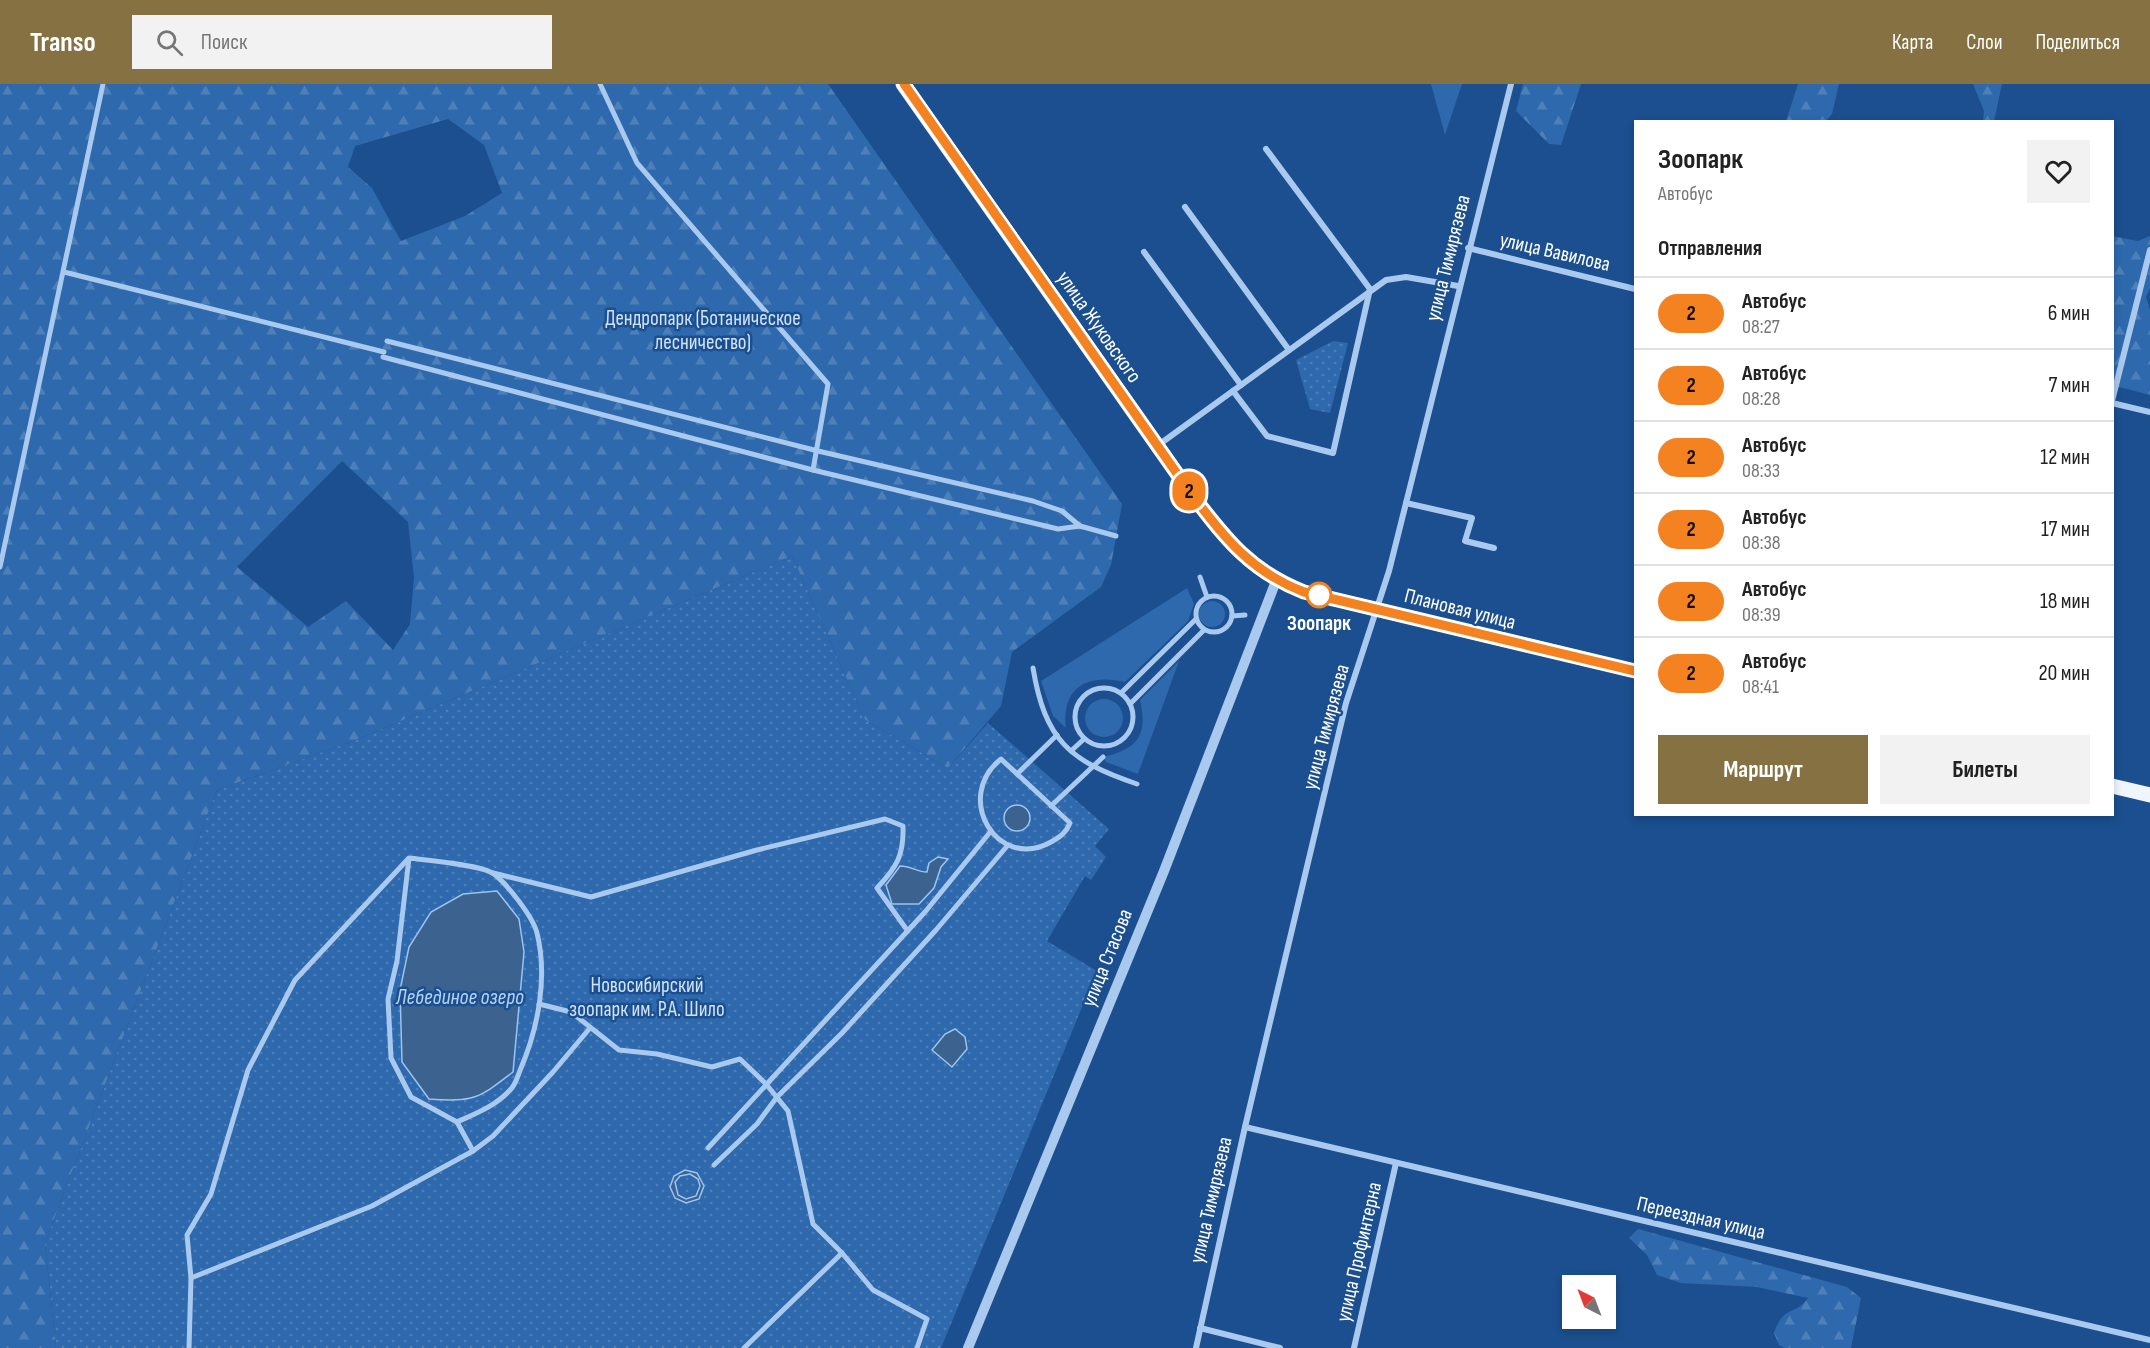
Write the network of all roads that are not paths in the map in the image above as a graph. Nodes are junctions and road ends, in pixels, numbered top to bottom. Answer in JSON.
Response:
{"nodes":[{"id":1,"x":103,"y":84,"type":"edge"},
{"id":2,"x":600,"y":84,"type":"edge"},
{"id":3,"x":903,"y":84,"type":"edge"},
{"id":4,"x":1510,"y":84,"type":"edge"},
{"id":5,"x":1266,"y":149,"type":"dead end"},
{"id":6,"x":1185,"y":207,"type":"dead end"},
{"id":7,"x":1468,"y":248,"type":"junction"},
{"id":8,"x":2150,"y":250,"type":"edge"},
{"id":9,"x":1144,"y":252,"type":"dead end"},
{"id":10,"x":64,"y":272,"type":"junction"},
{"id":11,"x":1458,"y":286,"type":"junction"},
{"id":12,"x":1634,"y":289,"type":"edge"},
{"id":13,"x":1370,"y":290,"type":"junction"},
{"id":14,"x":387,"y":341,"type":"dead end"},
{"id":15,"x":1289,"y":350,"type":"junction"},
{"id":16,"x":1241,"y":385,"type":"junction"},
{"id":17,"x":1233,"y":391,"type":"junction"},
{"id":18,"x":2114,"y":394,"type":"edge"},
{"id":19,"x":2114,"y":403,"type":"edge"},
{"id":20,"x":2150,"y":412,"type":"edge"},
{"id":21,"x":1157,"y":446,"type":"junction"},
{"id":22,"x":818,"y":451,"type":"junction"},
{"id":23,"x":813,"y":470,"type":"junction"},
{"id":24,"x":1406,"y":503,"type":"junction"},
{"id":25,"x":1080,"y":526,"type":"junction"},
{"id":26,"x":1116,"y":536,"type":"dead end"},
{"id":27,"x":1494,"y":548,"type":"dead end"},
{"id":28,"x":0,"y":567,"type":"edge"},
{"id":29,"x":1200,"y":577,"type":"dead end"},
{"id":30,"x":1276,"y":581,"type":"junction"},
{"id":31,"x":1207,"y":597,"type":"junction"},
{"id":32,"x":1378,"y":610,"type":"junction"},
{"id":33,"x":1245,"y":615,"type":"dead end"},
{"id":34,"x":1232,"y":616,"type":"junction"},
{"id":35,"x":1196,"y":620,"type":"junction"},
{"id":36,"x":1204,"y":630,"type":"junction"},
{"id":37,"x":1032,"y":668,"type":"dead end"},
{"id":38,"x":1634,"y":671,"type":"edge"},
{"id":39,"x":1121,"y":693,"type":"junction"},
{"id":40,"x":1130,"y":704,"type":"junction"},
{"id":41,"x":1057,"y":735,"type":"junction"},
{"id":42,"x":1084,"y":739,"type":"junction"},
{"id":43,"x":1071,"y":751,"type":"junction"},
{"id":44,"x":1103,"y":757,"type":"dead end"},
{"id":45,"x":1092,"y":767,"type":"junction"},
{"id":46,"x":1017,"y":774,"type":"junction"},
{"id":47,"x":1137,"y":784,"type":"dead end"},
{"id":48,"x":2114,"y":786,"type":"edge"},
{"id":49,"x":2150,"y":795,"type":"edge"},
{"id":50,"x":1051,"y":806,"type":"junction"},
{"id":51,"x":991,"y":831,"type":"junction"},
{"id":52,"x":1008,"y":845,"type":"junction"},
{"id":53,"x":409,"y":858,"type":"junction"},
{"id":54,"x":493,"y":873,"type":"junction"},
{"id":55,"x":907,"y":930,"type":"junction"},
{"id":56,"x":539,"y":1004,"type":"junction"},
{"id":57,"x":590,"y":1028,"type":"junction"},
{"id":58,"x":766,"y":1084,"type":"junction"},
{"id":59,"x":777,"y":1097,"type":"junction"},
{"id":60,"x":457,"y":1122,"type":"junction"},
{"id":61,"x":1245,"y":1127,"type":"junction"},
{"id":62,"x":708,"y":1148,"type":"dead end"},
{"id":63,"x":473,"y":1151,"type":"junction"},
{"id":64,"x":1396,"y":1163,"type":"junction"},
{"id":65,"x":714,"y":1165,"type":"dead end"},
{"id":66,"x":842,"y":1253,"type":"junction"},
{"id":67,"x":191,"y":1278,"type":"junction"},
{"id":68,"x":1200,"y":1328,"type":"junction"},
{"id":69,"x":2150,"y":1340,"type":"edge"},
{"id":70,"x":189,"y":1348,"type":"edge"},
{"id":71,"x":744,"y":1348,"type":"edge"},
{"id":72,"x":917,"y":1348,"type":"edge"},
{"id":73,"x":968,"y":1348,"type":"edge"},
{"id":74,"x":1196,"y":1348,"type":"edge"},
{"id":75,"x":1281,"y":1348,"type":"edge"},
{"id":76,"x":1354,"y":1348,"type":"edge"}],
"edges":[{"from":1,"to":10,"type":"street"},
{"from":2,"to":22,"type":"street"},
{"from":3,"to":21,"type":"main road","name":"улица Жуковского"},
{"from":4,"to":7,"type":"street","name":"улица Тимирязева"},
{"from":5,"to":13,"type":"street"},
{"from":6,"to":15,"type":"street"},
{"from":7,"to":11,"type":"street","name":"улица Тимирязева"},
{"from":7,"to":12,"type":"street","name":"улица Вавилова"},
{"from":8,"to":18,"type":"street"},
{"from":9,"to":16,"type":"street"},
{"from":10,"to":23,"type":"street"},
{"from":10,"to":28,"type":"street"},
{"from":11,"to":13,"type":"street"},
{"from":11,"to":24,"type":"street","name":"улица Тимирязева"},
{"from":13,"to":15,"type":"street"},
{"from":13,"to":17,"type":"street"},
{"from":14,"to":22,"type":"street"},
{"from":15,"to":16,"type":"street"},
{"from":16,"to":17,"type":"street"},
{"from":17,"to":21,"type":"street"},
{"from":19,"to":20,"type":"street"},
{"from":21,"to":30,"type":"main road","name":"улица Жуковского"},
{"from":22,"to":23,"type":"street"},
{"from":22,"to":25,"type":"street"},
{"from":23,"to":25,"type":"street"},
{"from":24,"to":27,"type":"street"},
{"from":24,"to":32,"type":"street","name":"улица Тимирязева"},
{"from":25,"to":26,"type":"street"},
{"from":29,"to":31,"type":"street"},
{"from":30,"to":32,"type":"main road","name":"Плановая улица"},
{"from":30,"to":73,"type":"street","name":"улица Стасова"},
{"from":31,"to":34,"type":"street"},
{"from":31,"to":35,"type":"street"},
{"from":32,"to":38,"type":"main road","name":"Плановая улица"},
{"from":32,"to":61,"type":"street","name":"улица Тимирязева"},
{"from":33,"to":34,"type":"street"},
{"from":34,"to":36,"type":"street"},
{"from":35,"to":36,"type":"street"},
{"from":35,"to":39,"type":"street"},
{"from":36,"to":40,"type":"street"},
{"from":37,"to":41,"type":"street"},
{"from":39,"to":40,"type":"street"},
{"from":39,"to":42,"type":"street"},
{"from":40,"to":42,"type":"street"},
{"from":41,"to":43,"type":"street"},
{"from":41,"to":46,"type":"street"},
{"from":42,"to":43,"type":"street"},
{"from":43,"to":45,"type":"street"},
{"from":44,"to":45,"type":"street"},
{"from":45,"to":47,"type":"street"},
{"from":45,"to":50,"type":"street"},
{"from":46,"to":50,"type":"street"},
{"from":46,"to":51,"type":"street"},
{"from":48,"to":49,"type":"main road"},
{"from":50,"to":52,"type":"street"},
{"from":51,"to":52,"type":"street"},
{"from":51,"to":55,"type":"street"},
{"from":52,"to":59,"type":"street"},
{"from":53,"to":54,"type":"street"},
{"from":53,"to":60,"type":"street"},
{"from":53,"to":67,"type":"street"},
{"from":54,"to":55,"type":"street"},
{"from":54,"to":56,"type":"street"},
{"from":55,"to":58,"type":"street"},
{"from":56,"to":57,"type":"street"},
{"from":56,"to":60,"type":"street"},
{"from":57,"to":58,"type":"street"},
{"from":57,"to":63,"type":"street"},
{"from":58,"to":59,"type":"street"},
{"from":58,"to":62,"type":"street"},
{"from":59,"to":65,"type":"street"},
{"from":59,"to":66,"type":"street"},
{"from":60,"to":63,"type":"street"},
{"from":61,"to":64,"type":"street","name":"Переездная улица"},
{"from":61,"to":68,"type":"street","name":"улица Тимирязева"},
{"from":63,"to":67,"type":"street"},
{"from":64,"to":69,"type":"street","name":"Переездная улица"},
{"from":64,"to":76,"type":"street","name":"улица Профинтерна"},
{"from":66,"to":71,"type":"street"},
{"from":66,"to":72,"type":"street"},
{"from":67,"to":70,"type":"street"},
{"from":68,"to":74,"type":"street","name":"улица Тимирязева"},
{"from":68,"to":75,"type":"street"}]}
